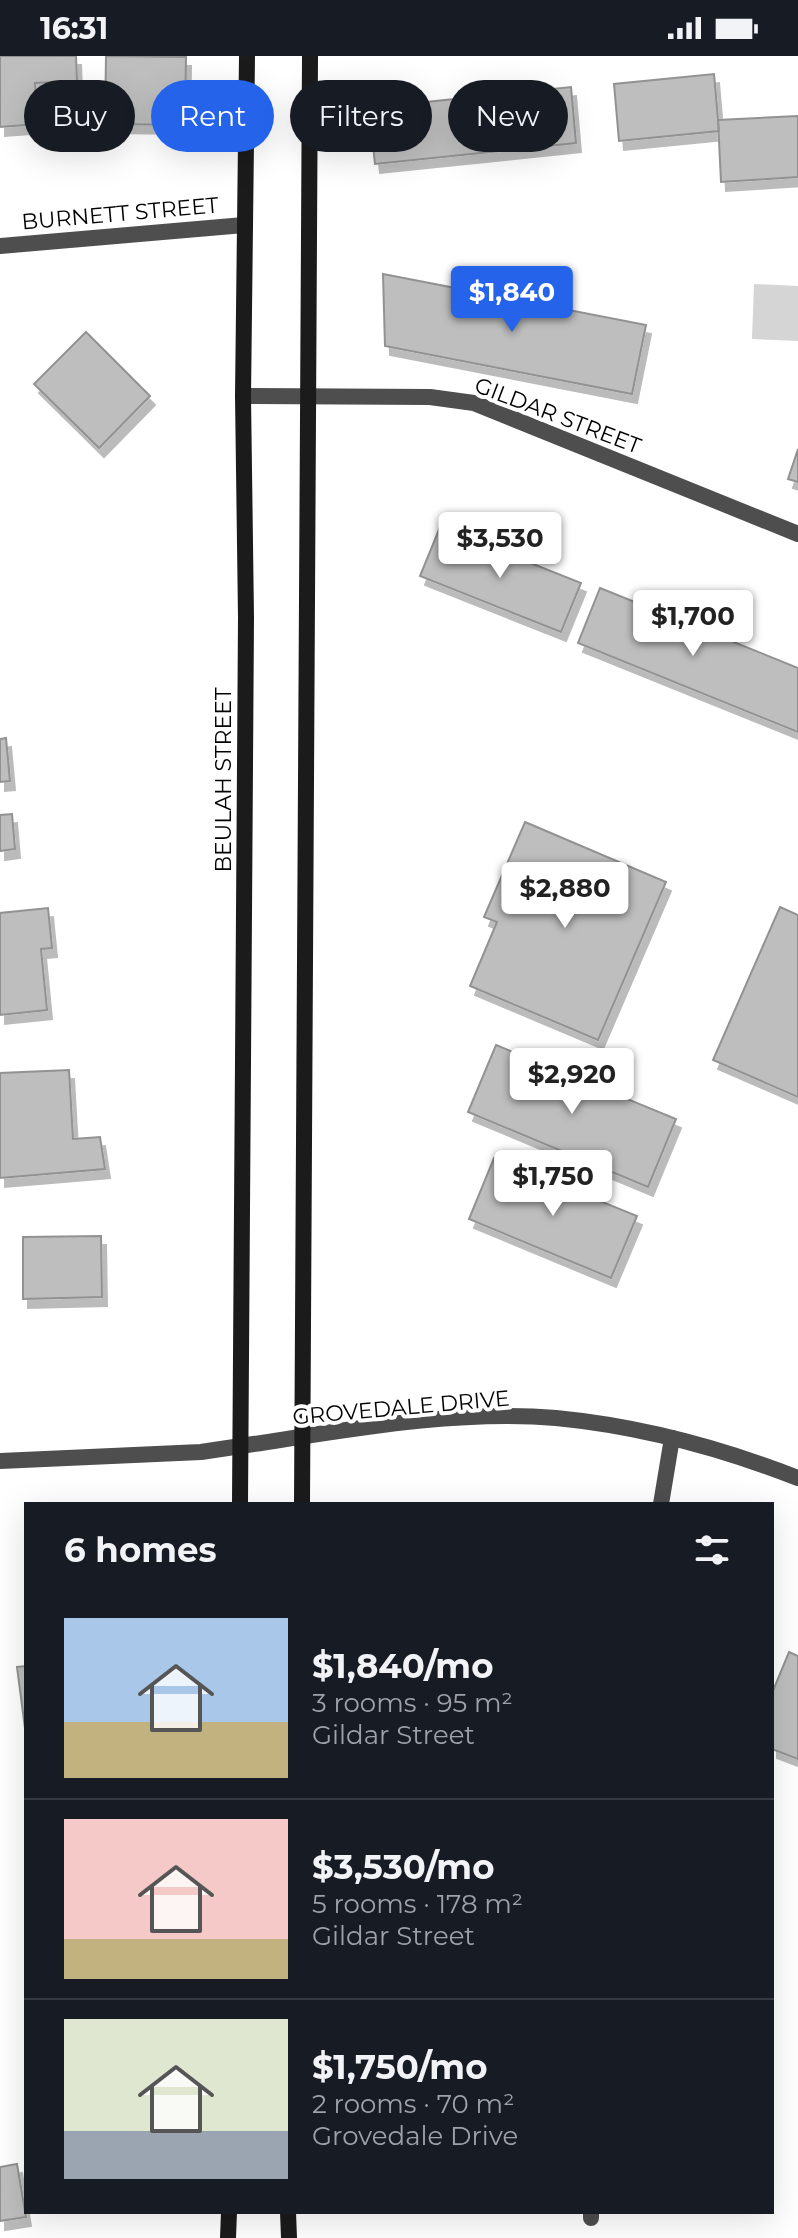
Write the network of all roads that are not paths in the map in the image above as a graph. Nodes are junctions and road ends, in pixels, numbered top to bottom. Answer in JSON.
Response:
{"nodes":[{"id":1,"x":247,"y":56,"type":"edge"},
{"id":2,"x":310,"y":56,"type":"edge"},
{"id":3,"x":244,"y":225,"type":"junction"},
{"id":4,"x":0,"y":246,"type":"edge"},
{"id":5,"x":243,"y":396,"type":"junction"},
{"id":6,"x":310,"y":396,"type":"junction"},
{"id":7,"x":798,"y":534,"type":"edge"},
{"id":8,"x":303,"y":1437,"type":"junction"},
{"id":9,"x":672,"y":1438,"type":"junction"},
{"id":10,"x":241,"y":1446,"type":"junction"},
{"id":11,"x":0,"y":1461,"type":"edge"},
{"id":12,"x":798,"y":1478,"type":"edge"},
{"id":13,"x":240,"y":1502,"type":"edge"},
{"id":14,"x":302,"y":1502,"type":"edge"},
{"id":15,"x":661,"y":1502,"type":"edge"},
{"id":16,"x":229,"y":2214,"type":"edge"},
{"id":17,"x":288,"y":2214,"type":"edge"},
{"id":18,"x":228,"y":2238,"type":"edge"},
{"id":19,"x":289,"y":2238,"type":"edge"}],
"edges":[{"from":1,"to":3,"type":"main road","name":"BEULAH STREET"},
{"from":2,"to":6,"type":"main road"},
{"from":3,"to":4,"type":"street","name":"BURNETT STREET"},
{"from":3,"to":5,"type":"main road","name":"BEULAH STREET"},
{"from":5,"to":6,"type":"street","name":"GILDAR STREET"},
{"from":5,"to":10,"type":"main road","name":"BEULAH STREET"},
{"from":6,"to":7,"type":"street","name":"GILDAR STREET"},
{"from":6,"to":8,"type":"main road"},
{"from":8,"to":9,"type":"street","name":"GROVEDALE DRIVE"},
{"from":8,"to":10,"type":"street","name":"GROVEDALE DRIVE"},
{"from":8,"to":14,"type":"main road"},
{"from":9,"to":12,"type":"street","name":"GROVEDALE DRIVE"},
{"from":9,"to":15,"type":"street"},
{"from":10,"to":11,"type":"street","name":"GROVEDALE DRIVE"},
{"from":10,"to":13,"type":"main road","name":"BEULAH STREET"},
{"from":16,"to":18,"type":"main road"},
{"from":17,"to":19,"type":"main road"}]}
